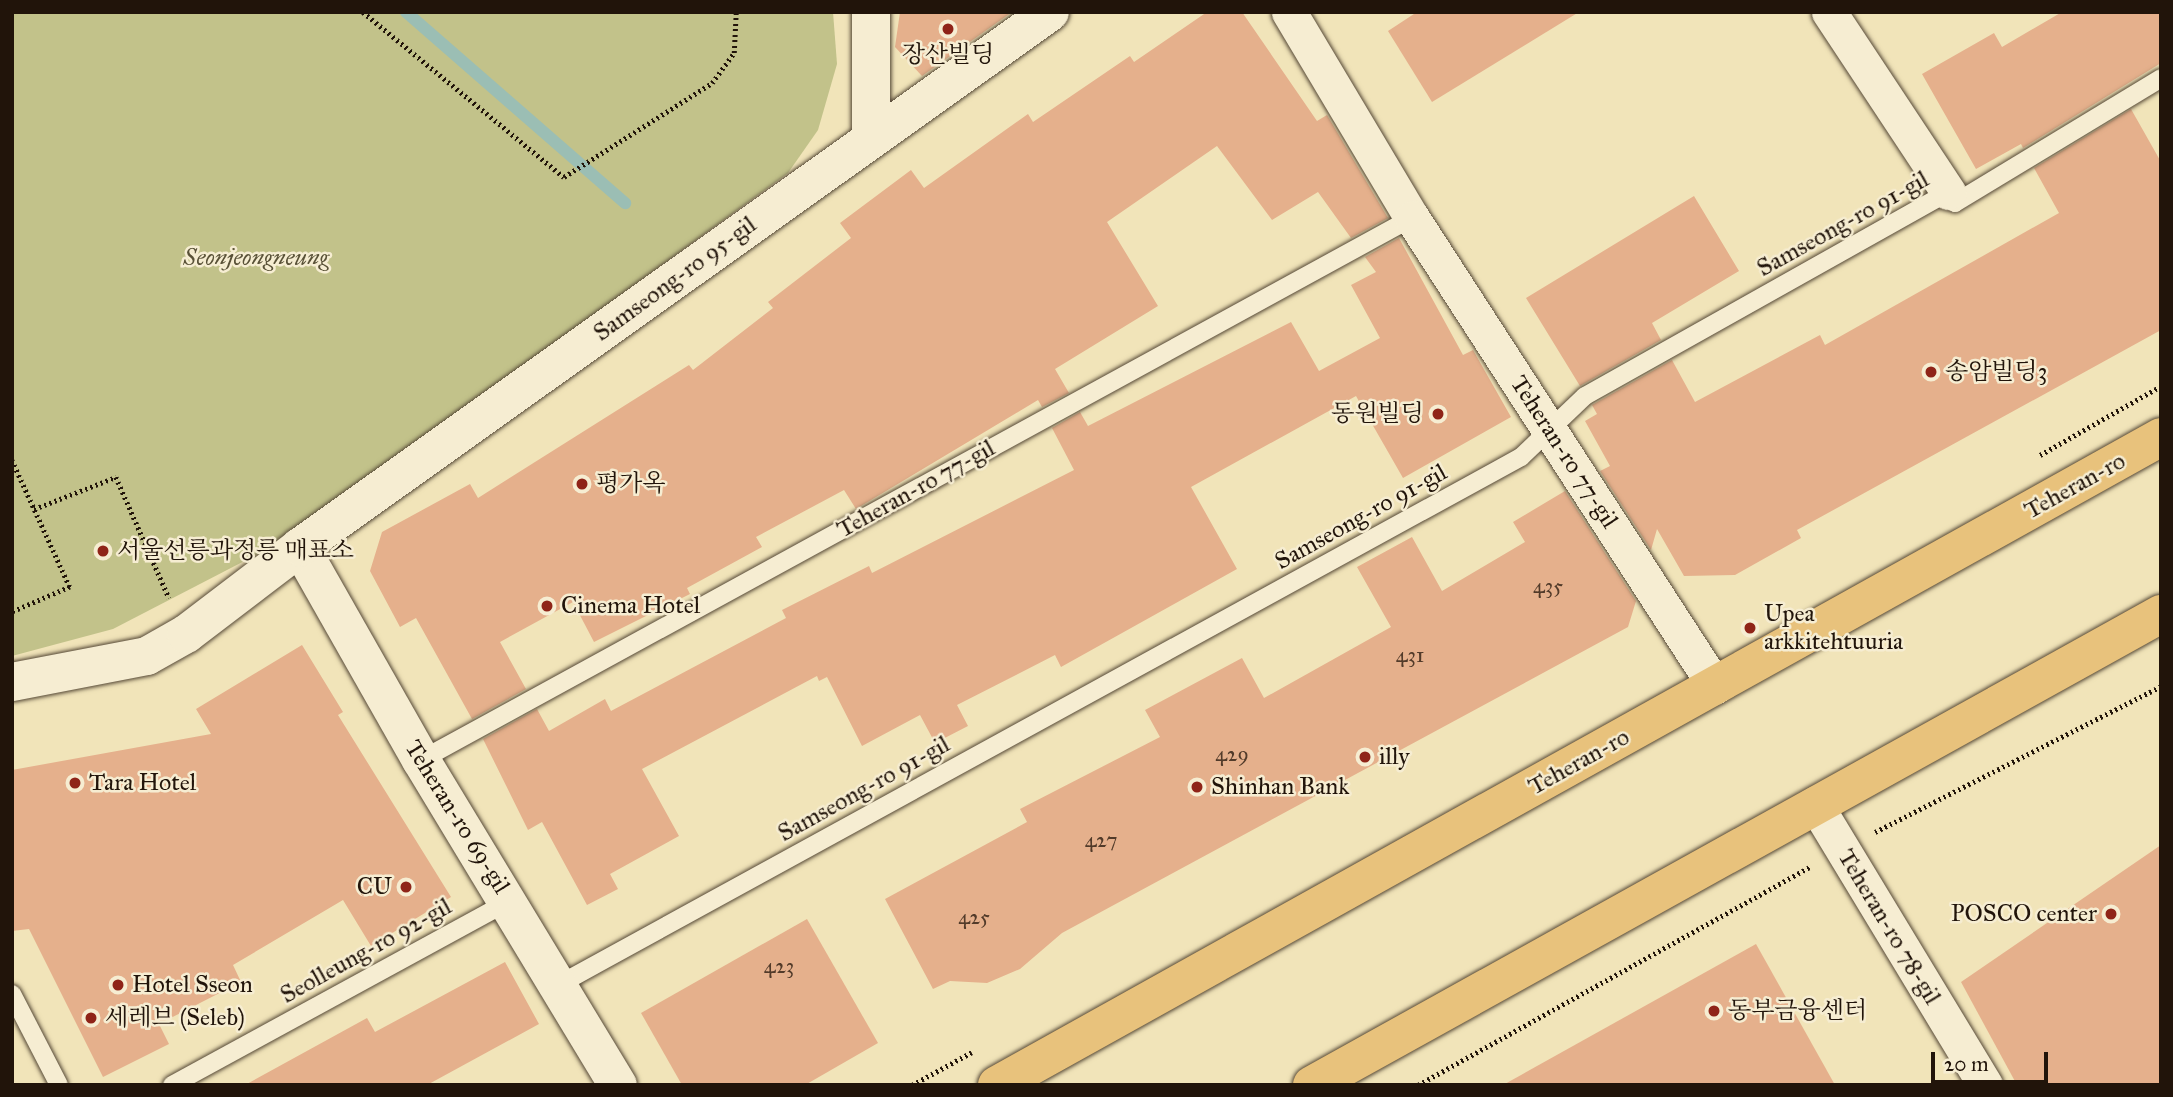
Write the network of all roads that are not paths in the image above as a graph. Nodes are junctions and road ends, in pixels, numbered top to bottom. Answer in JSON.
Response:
{"nodes":[{"id":1,"x":870,"y":12,"type":"edge"},
{"id":2,"x":1050,"y":12,"type":"edge"},
{"id":3,"x":1289,"y":12,"type":"edge"},
{"id":4,"x":1829,"y":12,"type":"edge"},
{"id":5,"x":2161,"y":78,"type":"edge"},
{"id":6,"x":871,"y":139,"type":"junction"},
{"id":7,"x":1948,"y":192,"type":"junction"},
{"id":8,"x":1412,"y":218,"type":"junction"},
{"id":9,"x":1550,"y":428,"type":"junction"},
{"id":10,"x":2161,"y":438,"type":"edge"},
{"id":11,"x":300,"y":547,"type":"junction"},
{"id":12,"x":2161,"y":614,"type":"edge"},
{"id":13,"x":12,"y":682,"type":"edge"},
{"id":14,"x":1715,"y":686,"type":"junction"},
{"id":15,"x":421,"y":760,"type":"junction"},
{"id":16,"x":1815,"y":804,"type":"junction"},
{"id":17,"x":509,"y":901,"type":"junction"},
{"id":18,"x":560,"y":984,"type":"junction"},
{"id":19,"x":12,"y":994,"type":"edge"},
{"id":20,"x":59,"y":1085,"type":"edge"},
{"id":21,"x":172,"y":1085,"type":"edge"},
{"id":22,"x":618,"y":1085,"type":"edge"},
{"id":23,"x":998,"y":1085,"type":"edge"},
{"id":24,"x":1312,"y":1085,"type":"edge"},
{"id":25,"x":1985,"y":1085,"type":"edge"}],
"edges":[{"from":1,"to":6,"type":"street"},
{"from":2,"to":6,"type":"street","name":"Samseong-ro 95-gil"},
{"from":3,"to":8,"type":"street","name":"Teheran-ro 77-gil"},
{"from":4,"to":7,"type":"street"},
{"from":5,"to":7,"type":"lane","name":"Samseong-ro 91-gil"},
{"from":6,"to":11,"type":"street","name":"Samseong-ro 95-gil"},
{"from":7,"to":9,"type":"lane","name":"Samseong-ro 91-gil"},
{"from":8,"to":9,"type":"street","name":"Teheran-ro 77-gil"},
{"from":8,"to":15,"type":"lane","name":"Teheran-ro 77-gil"},
{"from":9,"to":14,"type":"street","name":"Teheran-ro 77-gil"},
{"from":9,"to":18,"type":"lane","name":"Samseong-ro 91-gil"},
{"from":10,"to":14,"type":"main road","name":"Teheran-ro"},
{"from":11,"to":13,"type":"street","name":"Samseong-ro 95-gil"},
{"from":11,"to":15,"type":"street","name":"Teheran-ro 69-gil"},
{"from":12,"to":16,"type":"main road"},
{"from":14,"to":23,"type":"main road","name":"Teheran-ro"},
{"from":15,"to":17,"type":"street","name":"Teheran-ro 69-gil"},
{"from":16,"to":24,"type":"main road"},
{"from":16,"to":25,"type":"street","name":"Teheran-ro 78-gil"},
{"from":17,"to":18,"type":"street","name":"Teheran-ro 69-gil"},
{"from":17,"to":21,"type":"lane","name":"Seolleung-ro 92-gil"},
{"from":18,"to":22,"type":"street","name":"Teheran-ro 69-gil"},
{"from":19,"to":20,"type":"lane"}]}
